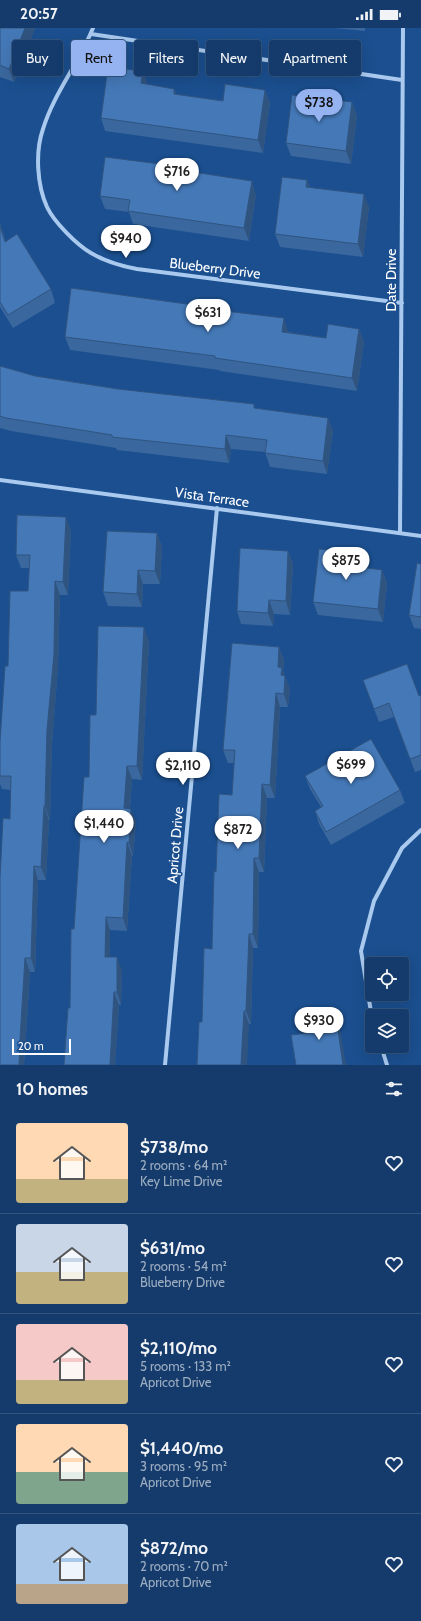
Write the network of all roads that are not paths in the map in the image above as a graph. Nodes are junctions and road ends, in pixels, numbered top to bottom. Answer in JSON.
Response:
{"nodes":[{"id":1,"x":93,"y":28,"type":"edge"},
{"id":2,"x":404,"y":28,"type":"edge"},
{"id":3,"x":91,"y":34,"type":"junction"},
{"id":4,"x":402,"y":80,"type":"junction"},
{"id":5,"x":402,"y":303,"type":"junction"},
{"id":6,"x":0,"y":480,"type":"edge"},
{"id":7,"x":217,"y":508,"type":"junction"},
{"id":8,"x":400,"y":533,"type":"junction"},
{"id":9,"x":421,"y":536,"type":"edge"},
{"id":10,"x":421,"y":830,"type":"edge"},
{"id":11,"x":371,"y":1009,"type":"edge"},
{"id":12,"x":383,"y":1053,"type":"edge"},
{"id":13,"x":166,"y":1065,"type":"edge"},
{"id":14,"x":387,"y":1065,"type":"edge"}],
"edges":[{"from":1,"to":3,"type":"street","name":"Blueberry Drive"},
{"from":2,"to":4,"type":"street","name":"Date Drive"},
{"from":3,"to":4,"type":"street"},
{"from":3,"to":5,"type":"street","name":"Blueberry Drive"},
{"from":4,"to":5,"type":"street","name":"Date Drive"},
{"from":5,"to":8,"type":"street","name":"Date Drive"},
{"from":6,"to":7,"type":"street","name":"Vista Terrace"},
{"from":7,"to":8,"type":"street","name":"Vista Terrace"},
{"from":7,"to":13,"type":"street","name":"Apricot Drive"},
{"from":8,"to":9,"type":"street","name":"Vista Terrace"},
{"from":10,"to":11,"type":"street"},
{"from":12,"to":14,"type":"street"}]}
